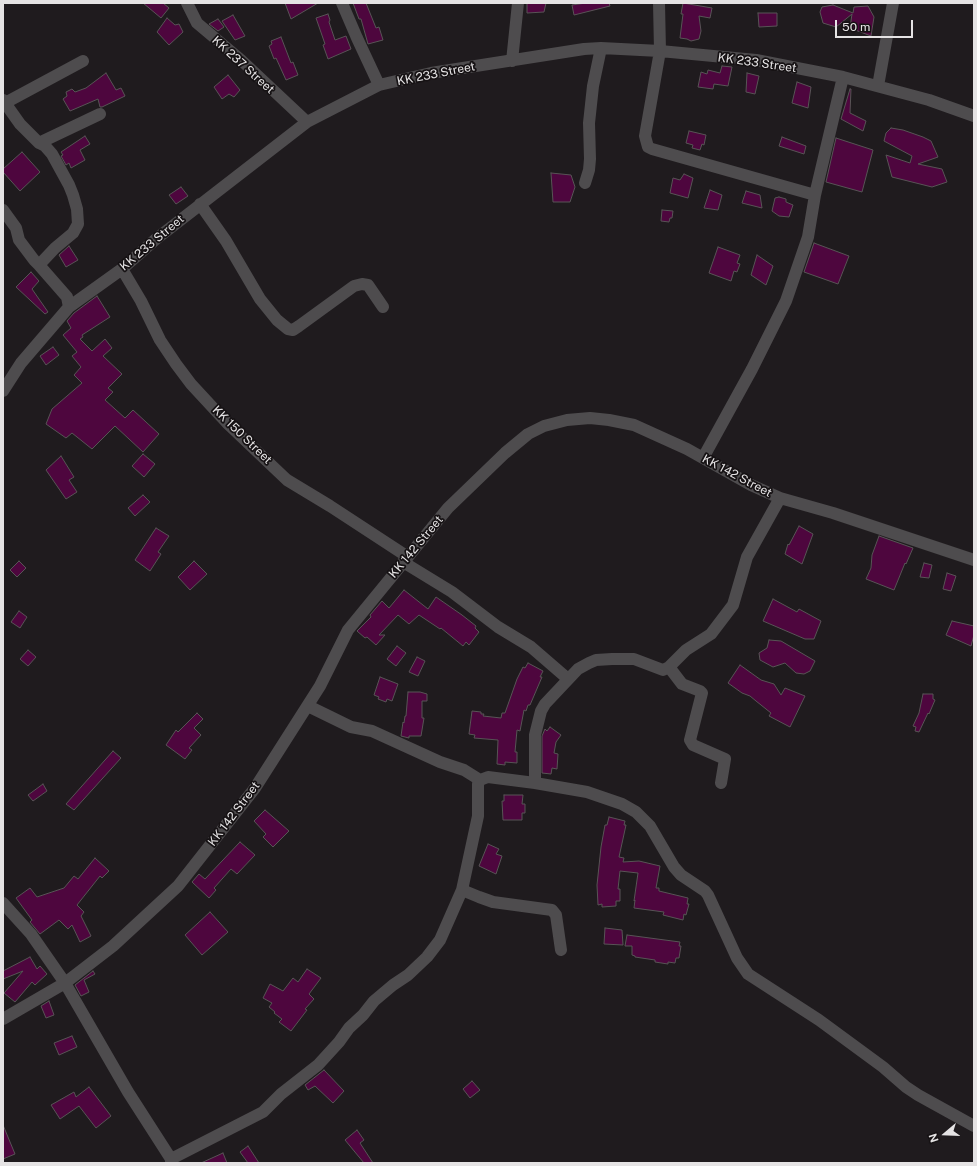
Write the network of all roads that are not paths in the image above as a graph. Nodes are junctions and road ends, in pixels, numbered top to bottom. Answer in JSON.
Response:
{"nodes":[{"id":1,"x":187,"y":3,"type":"edge"},
{"id":2,"x":342,"y":3,"type":"edge"},
{"id":3,"x":518,"y":3,"type":"edge"},
{"id":4,"x":659,"y":3,"type":"edge"},
{"id":5,"x":892,"y":3,"type":"edge"},
{"id":6,"x":601,"y":48,"type":"junction"},
{"id":7,"x":660,"y":50,"type":"junction"},
{"id":8,"x":83,"y":61,"type":"dead end"},
{"id":9,"x":512,"y":61,"type":"junction"},
{"id":10,"x":843,"y":77,"type":"junction"},
{"id":11,"x":380,"y":85,"type":"junction"},
{"id":12,"x":878,"y":86,"type":"junction"},
{"id":13,"x":4,"y":101,"type":"edge"},
{"id":14,"x":100,"y":114,"type":"dead end"},
{"id":15,"x":974,"y":116,"type":"edge"},
{"id":16,"x":307,"y":122,"type":"junction"},
{"id":17,"x":39,"y":143,"type":"junction"},
{"id":18,"x":585,"y":183,"type":"dead end"},
{"id":19,"x":815,"y":195,"type":"junction"},
{"id":20,"x":200,"y":204,"type":"junction"},
{"id":21,"x":3,"y":210,"type":"edge"},
{"id":22,"x":38,"y":265,"type":"junction"},
{"id":23,"x":122,"y":269,"type":"junction"},
{"id":24,"x":69,"y":307,"type":"junction"},
{"id":25,"x":383,"y":307,"type":"dead end"},
{"id":26,"x":3,"y":391,"type":"edge"},
{"id":27,"x":703,"y":458,"type":"junction"},
{"id":28,"x":780,"y":498,"type":"junction"},
{"id":29,"x":406,"y":559,"type":"junction"},
{"id":30,"x":974,"y":560,"type":"edge"},
{"id":31,"x":669,"y":667,"type":"junction"},
{"id":32,"x":568,"y":679,"type":"junction"},
{"id":33,"x":308,"y":706,"type":"junction"},
{"id":34,"x":480,"y":780,"type":"junction"},
{"id":35,"x":535,"y":783,"type":"junction"},
{"id":36,"x":721,"y":783,"type":"dead end"},
{"id":37,"x":462,"y":890,"type":"junction"},
{"id":38,"x":3,"y":903,"type":"edge"},
{"id":39,"x":561,"y":950,"type":"dead end"},
{"id":40,"x":65,"y":983,"type":"junction"},
{"id":41,"x":3,"y":1019,"type":"edge"},
{"id":42,"x":974,"y":1126,"type":"edge"},
{"id":43,"x":171,"y":1161,"type":"edge"}],
"edges":[{"from":1,"to":16,"type":"street","name":"KK 237 Street"},
{"from":2,"to":11,"type":"street"},
{"from":3,"to":9,"type":"street"},
{"from":4,"to":7,"type":"street"},
{"from":5,"to":12,"type":"street"},
{"from":6,"to":7,"type":"street","name":"KK 233 Street"},
{"from":6,"to":9,"type":"street","name":"KK 233 Street"},
{"from":6,"to":18,"type":"street"},
{"from":7,"to":10,"type":"street","name":"KK 233 Street"},
{"from":7,"to":19,"type":"street"},
{"from":8,"to":13,"type":"street"},
{"from":9,"to":11,"type":"street","name":"KK 233 Street"},
{"from":10,"to":12,"type":"street","name":"KK 233 Street"},
{"from":10,"to":19,"type":"street"},
{"from":11,"to":16,"type":"street","name":"KK 233 Street"},
{"from":12,"to":15,"type":"street","name":"KK 233 Street"},
{"from":13,"to":17,"type":"street"},
{"from":14,"to":17,"type":"street"},
{"from":16,"to":20,"type":"street","name":"KK 233 Street"},
{"from":17,"to":22,"type":"street"},
{"from":19,"to":27,"type":"street"},
{"from":20,"to":23,"type":"street","name":"KK 233 Street"},
{"from":20,"to":25,"type":"street"},
{"from":21,"to":22,"type":"street"},
{"from":22,"to":24,"type":"street"},
{"from":23,"to":24,"type":"street","name":"KK 233 Street"},
{"from":23,"to":29,"type":"street","name":"KK 150 Street"},
{"from":24,"to":26,"type":"street","name":"KK 233 Street"},
{"from":27,"to":28,"type":"street","name":"KK 142 Street"},
{"from":27,"to":29,"type":"street","name":"KK 142 Street"},
{"from":28,"to":30,"type":"street","name":"KK 142 Street"},
{"from":28,"to":31,"type":"street"},
{"from":29,"to":32,"type":"street","name":"KK 150 Street"},
{"from":29,"to":33,"type":"street","name":"KK 142 Street"},
{"from":31,"to":32,"type":"street"},
{"from":31,"to":36,"type":"street"},
{"from":32,"to":35,"type":"street"},
{"from":33,"to":34,"type":"street"},
{"from":33,"to":40,"type":"street","name":"KK 142 Street"},
{"from":34,"to":35,"type":"street"},
{"from":34,"to":37,"type":"street"},
{"from":35,"to":42,"type":"street"},
{"from":37,"to":39,"type":"street"},
{"from":37,"to":43,"type":"street"},
{"from":38,"to":40,"type":"street"},
{"from":40,"to":41,"type":"street","name":"KK 142 Street"},
{"from":40,"to":43,"type":"street"}]}
